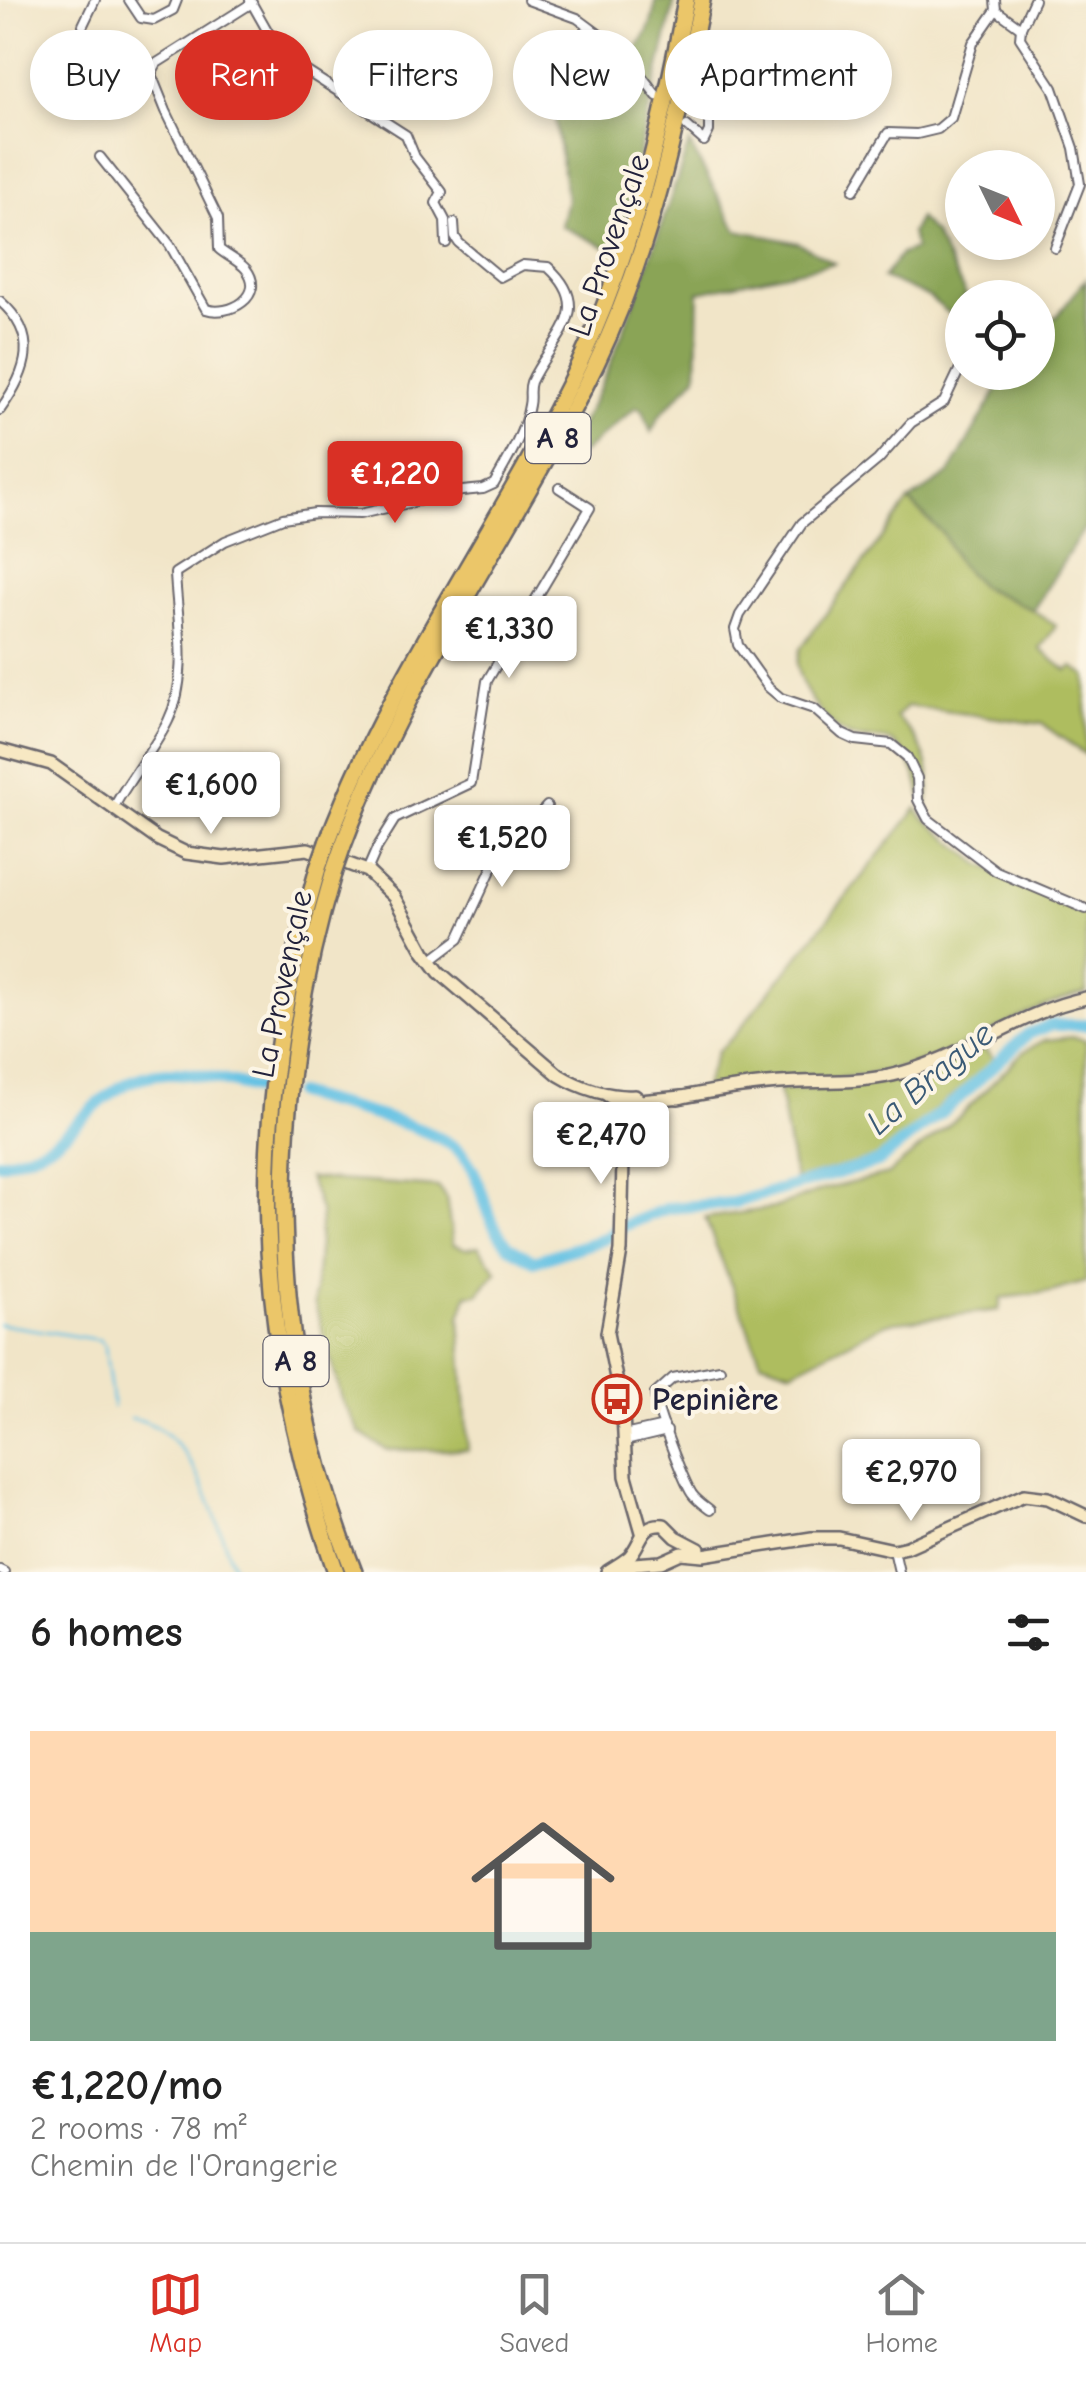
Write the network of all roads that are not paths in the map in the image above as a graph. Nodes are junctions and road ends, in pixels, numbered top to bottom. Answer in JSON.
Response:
{"nodes":[{"id":1,"x":94,"y":0,"type":"edge"},
{"id":2,"x":129,"y":0,"type":"edge"},
{"id":3,"x":177,"y":0,"type":"edge"},
{"id":4,"x":528,"y":0,"type":"edge"},
{"id":5,"x":686,"y":0,"type":"edge"},
{"id":6,"x":702,"y":0,"type":"edge"},
{"id":7,"x":1034,"y":0,"type":"edge"},
{"id":8,"x":251,"y":2,"type":"edge"},
{"id":9,"x":996,"y":5,"type":"edge"},
{"id":10,"x":84,"y":25,"type":"dead end"},
{"id":11,"x":1021,"y":28,"type":"junction"},
{"id":12,"x":657,"y":96,"type":"dead end"},
{"id":13,"x":709,"y":120,"type":"edge"},
{"id":14,"x":687,"y":126,"type":"dead end"},
{"id":15,"x":100,"y":158,"type":"dead end"},
{"id":16,"x":854,"y":190,"type":"dead end"},
{"id":17,"x":454,"y":223,"type":"dead end"},
{"id":18,"x":446,"y":243,"type":"dead end"},
{"id":19,"x":1055,"y":246,"type":"edge"},
{"id":20,"x":0,"y":301,"type":"edge"},
{"id":21,"x":950,"y":390,"type":"edge"},
{"id":22,"x":0,"y":410,"type":"edge"},
{"id":23,"x":559,"y":488,"type":"dead end"},
{"id":24,"x":0,"y":750,"type":"edge"},
{"id":25,"x":547,"y":806,"type":"dead end"},
{"id":26,"x":114,"y":807,"type":"junction"},
{"id":27,"x":334,"y":845,"type":"junction"},
{"id":28,"x":368,"y":871,"type":"junction"},
{"id":29,"x":1086,"y":910,"type":"edge"},
{"id":30,"x":430,"y":961,"type":"junction"},
{"id":31,"x":1086,"y":998,"type":"edge"},
{"id":32,"x":631,"y":1108,"type":"junction"},
{"id":33,"x":276,"y":1143,"type":"junction"},
{"id":34,"x":720,"y":1369,"type":"dead end"},
{"id":35,"x":666,"y":1428,"type":"junction"},
{"id":36,"x":624,"y":1438,"type":"junction"},
{"id":37,"x":633,"y":1498,"type":"junction"},
{"id":38,"x":710,"y":1510,"type":"dead end"},
{"id":39,"x":1086,"y":1516,"type":"edge"},
{"id":40,"x":658,"y":1524,"type":"junction"},
{"id":41,"x":640,"y":1537,"type":"junction"},
{"id":42,"x":676,"y":1538,"type":"junction"},
{"id":43,"x":894,"y":1550,"type":"junction"},
{"id":44,"x":714,"y":1552,"type":"junction"},
{"id":45,"x":671,"y":1557,"type":"junction"},
{"id":46,"x":650,"y":1561,"type":"junction"},
{"id":47,"x":336,"y":1572,"type":"edge"},
{"id":48,"x":354,"y":1572,"type":"edge"},
{"id":49,"x":607,"y":1572,"type":"edge"},
{"id":50,"x":622,"y":1572,"type":"edge"},
{"id":51,"x":899,"y":1572,"type":"edge"}],
"edges":[{"from":1,"to":10,"type":"street"},
{"from":2,"to":3,"type":"street"},
{"from":4,"to":12,"type":"street"},
{"from":5,"to":27,"type":"highway","name":"La Provençale","number":"A 8"},
{"from":6,"to":27,"type":"highway","name":"La Provençale","number":"A 8"},
{"from":7,"to":11,"type":"street"},
{"from":8,"to":15,"type":"street"},
{"from":8,"to":18,"type":"street"},
{"from":9,"to":11,"type":"street"},
{"from":9,"to":16,"type":"street"},
{"from":11,"to":19,"type":"street"},
{"from":13,"to":14,"type":"street"},
{"from":17,"to":26,"type":"street"},
{"from":20,"to":22,"type":"street"},
{"from":21,"to":29,"type":"street"},
{"from":23,"to":28,"type":"street"},
{"from":24,"to":26,"type":"street"},
{"from":25,"to":30,"type":"street"},
{"from":26,"to":28,"type":"street"},
{"from":27,"to":33,"type":"highway","name":"La Provençale","number":"A 8","bridge":true},
{"from":28,"to":30,"type":"street"},
{"from":30,"to":32,"type":"street"},
{"from":31,"to":32,"type":"street"},
{"from":32,"to":36,"type":"street"},
{"from":33,"to":47,"type":"highway","name":"La Provençale","number":"A 8"},
{"from":33,"to":48,"type":"highway","name":"La Provençale","number":"A 8"},
{"from":34,"to":35,"type":"street"},
{"from":35,"to":36,"type":"street"},
{"from":35,"to":38,"type":"street"},
{"from":36,"to":37,"type":"street"},
{"from":37,"to":40,"type":"street"},
{"from":37,"to":41,"type":"street"},
{"from":39,"to":43,"type":"street"},
{"from":40,"to":41,"type":"street"},
{"from":40,"to":42,"type":"street"},
{"from":41,"to":46,"type":"street"},
{"from":41,"to":49,"type":"street"},
{"from":42,"to":44,"type":"street"},
{"from":42,"to":45,"type":"street"},
{"from":43,"to":44,"type":"street"},
{"from":43,"to":51,"type":"street"},
{"from":44,"to":45,"type":"street"},
{"from":45,"to":46,"type":"street"},
{"from":46,"to":50,"type":"street"}]}
